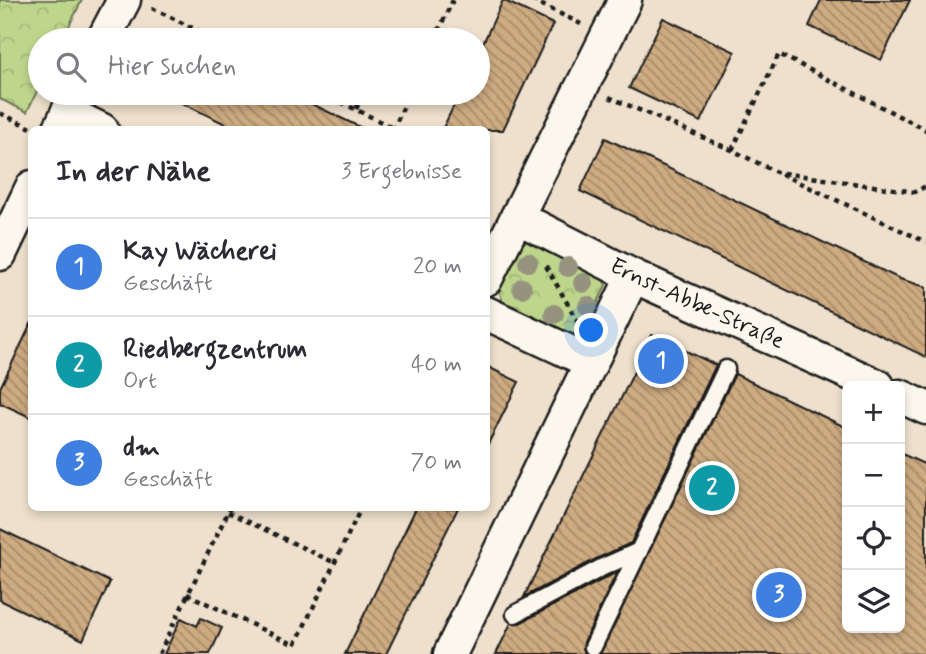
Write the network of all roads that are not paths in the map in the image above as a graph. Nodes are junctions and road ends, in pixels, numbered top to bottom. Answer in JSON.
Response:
{"nodes":[{"id":1,"x":625,"y":0,"type":"edge"},
{"id":2,"x":136,"y":3,"type":"edge"},
{"id":3,"x":114,"y":28,"type":"edge"},
{"id":4,"x":68,"y":112,"type":"edge"},
{"id":5,"x":94,"y":126,"type":"edge"},
{"id":6,"x":28,"y":195,"type":"edge"},
{"id":7,"x":517,"y":217,"type":"junction"},
{"id":8,"x":0,"y":254,"type":"edge"},
{"id":9,"x":490,"y":271,"type":"edge"},
{"id":10,"x":634,"y":275,"type":"junction"},
{"id":11,"x":490,"y":315,"type":"edge"},
{"id":12,"x":594,"y":357,"type":"junction"},
{"id":13,"x":726,"y":369,"type":"dead end"},
{"id":14,"x":867,"y":381,"type":"edge"},
{"id":15,"x":905,"y":398,"type":"edge"},
{"id":16,"x":926,"y":408,"type":"edge"},
{"id":17,"x":639,"y":551,"type":"junction"},
{"id":18,"x":516,"y":614,"type":"dead end"},
{"id":19,"x":593,"y":647,"type":"dead end"},
{"id":20,"x":450,"y":654,"type":"edge"}],
"edges":[{"from":1,"to":7,"type":"street"},
{"from":2,"to":3,"type":"street"},
{"from":4,"to":5,"type":"street"},
{"from":6,"to":8,"type":"street"},
{"from":7,"to":9,"type":"street"},
{"from":7,"to":10,"type":"street","name":"Ernst-Abbe-Straße"},
{"from":10,"to":12,"type":"street"},
{"from":10,"to":14,"type":"street","name":"Ernst-Abbe-Straße"},
{"from":11,"to":12,"type":"street"},
{"from":12,"to":20,"type":"street"},
{"from":13,"to":17,"type":"lane"},
{"from":15,"to":16,"type":"street"},
{"from":17,"to":18,"type":"lane"},
{"from":17,"to":19,"type":"lane"}]}
